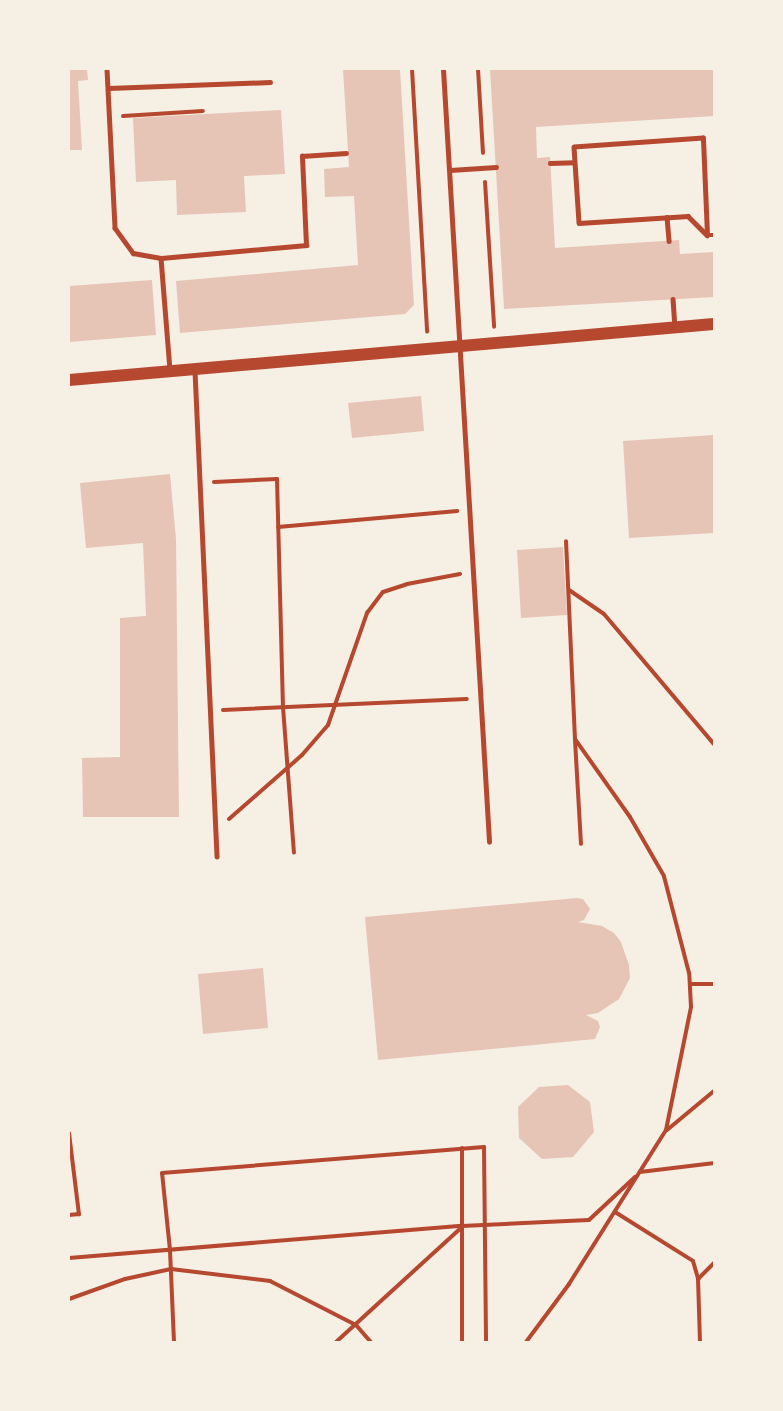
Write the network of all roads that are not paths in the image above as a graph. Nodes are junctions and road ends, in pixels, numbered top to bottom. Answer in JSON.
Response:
{"nodes":[{"id":1,"x":107,"y":69,"type":"edge"},
{"id":2,"x":443,"y":69,"type":"edge"},
{"id":3,"x":270,"y":82,"type":"dead end"},
{"id":4,"x":109,"y":88,"type":"junction"},
{"id":5,"x":346,"y":153,"type":"dead end"},
{"id":6,"x":574,"y":162,"type":"junction"},
{"id":7,"x":550,"y":164,"type":"dead end"},
{"id":8,"x":496,"y":167,"type":"dead end"},
{"id":9,"x":450,"y":170,"type":"junction"},
{"id":10,"x":667,"y":217,"type":"junction"},
{"id":11,"x":707,"y":235,"type":"junction"},
{"id":12,"x":714,"y":235,"type":"edge"},
{"id":13,"x":669,"y":241,"type":"dead end"},
{"id":14,"x":161,"y":258,"type":"junction"},
{"id":15,"x":673,"y":299,"type":"dead end"},
{"id":16,"x":714,"y":324,"type":"edge"},
{"id":17,"x":675,"y":328,"type":"junction"},
{"id":18,"x":462,"y":346,"type":"junction"},
{"id":19,"x":195,"y":368,"type":"junction"},
{"id":20,"x":170,"y":371,"type":"junction"},
{"id":21,"x":69,"y":380,"type":"edge"},
{"id":22,"x":489,"y":842,"type":"dead end"},
{"id":23,"x":216,"y":857,"type":"dead end"}],
"edges":[{"from":1,"to":4,"type":"lane"},
{"from":2,"to":9,"type":"street"},
{"from":3,"to":4,"type":"lane"},
{"from":4,"to":14,"type":"lane"},
{"from":5,"to":14,"type":"lane"},
{"from":6,"to":7,"type":"lane"},
{"from":6,"to":10,"type":"lane"},
{"from":6,"to":11,"type":"lane"},
{"from":8,"to":9,"type":"lane"},
{"from":9,"to":18,"type":"street"},
{"from":10,"to":11,"type":"lane"},
{"from":10,"to":13,"type":"lane"},
{"from":11,"to":12,"type":"lane"},
{"from":14,"to":20,"type":"lane"},
{"from":15,"to":17,"type":"lane"},
{"from":16,"to":17,"type":"main road"},
{"from":17,"to":18,"type":"main road"},
{"from":18,"to":19,"type":"main road"},
{"from":18,"to":22,"type":"street"},
{"from":19,"to":20,"type":"main road"},
{"from":19,"to":23,"type":"lane"},
{"from":20,"to":21,"type":"main road"}]}
